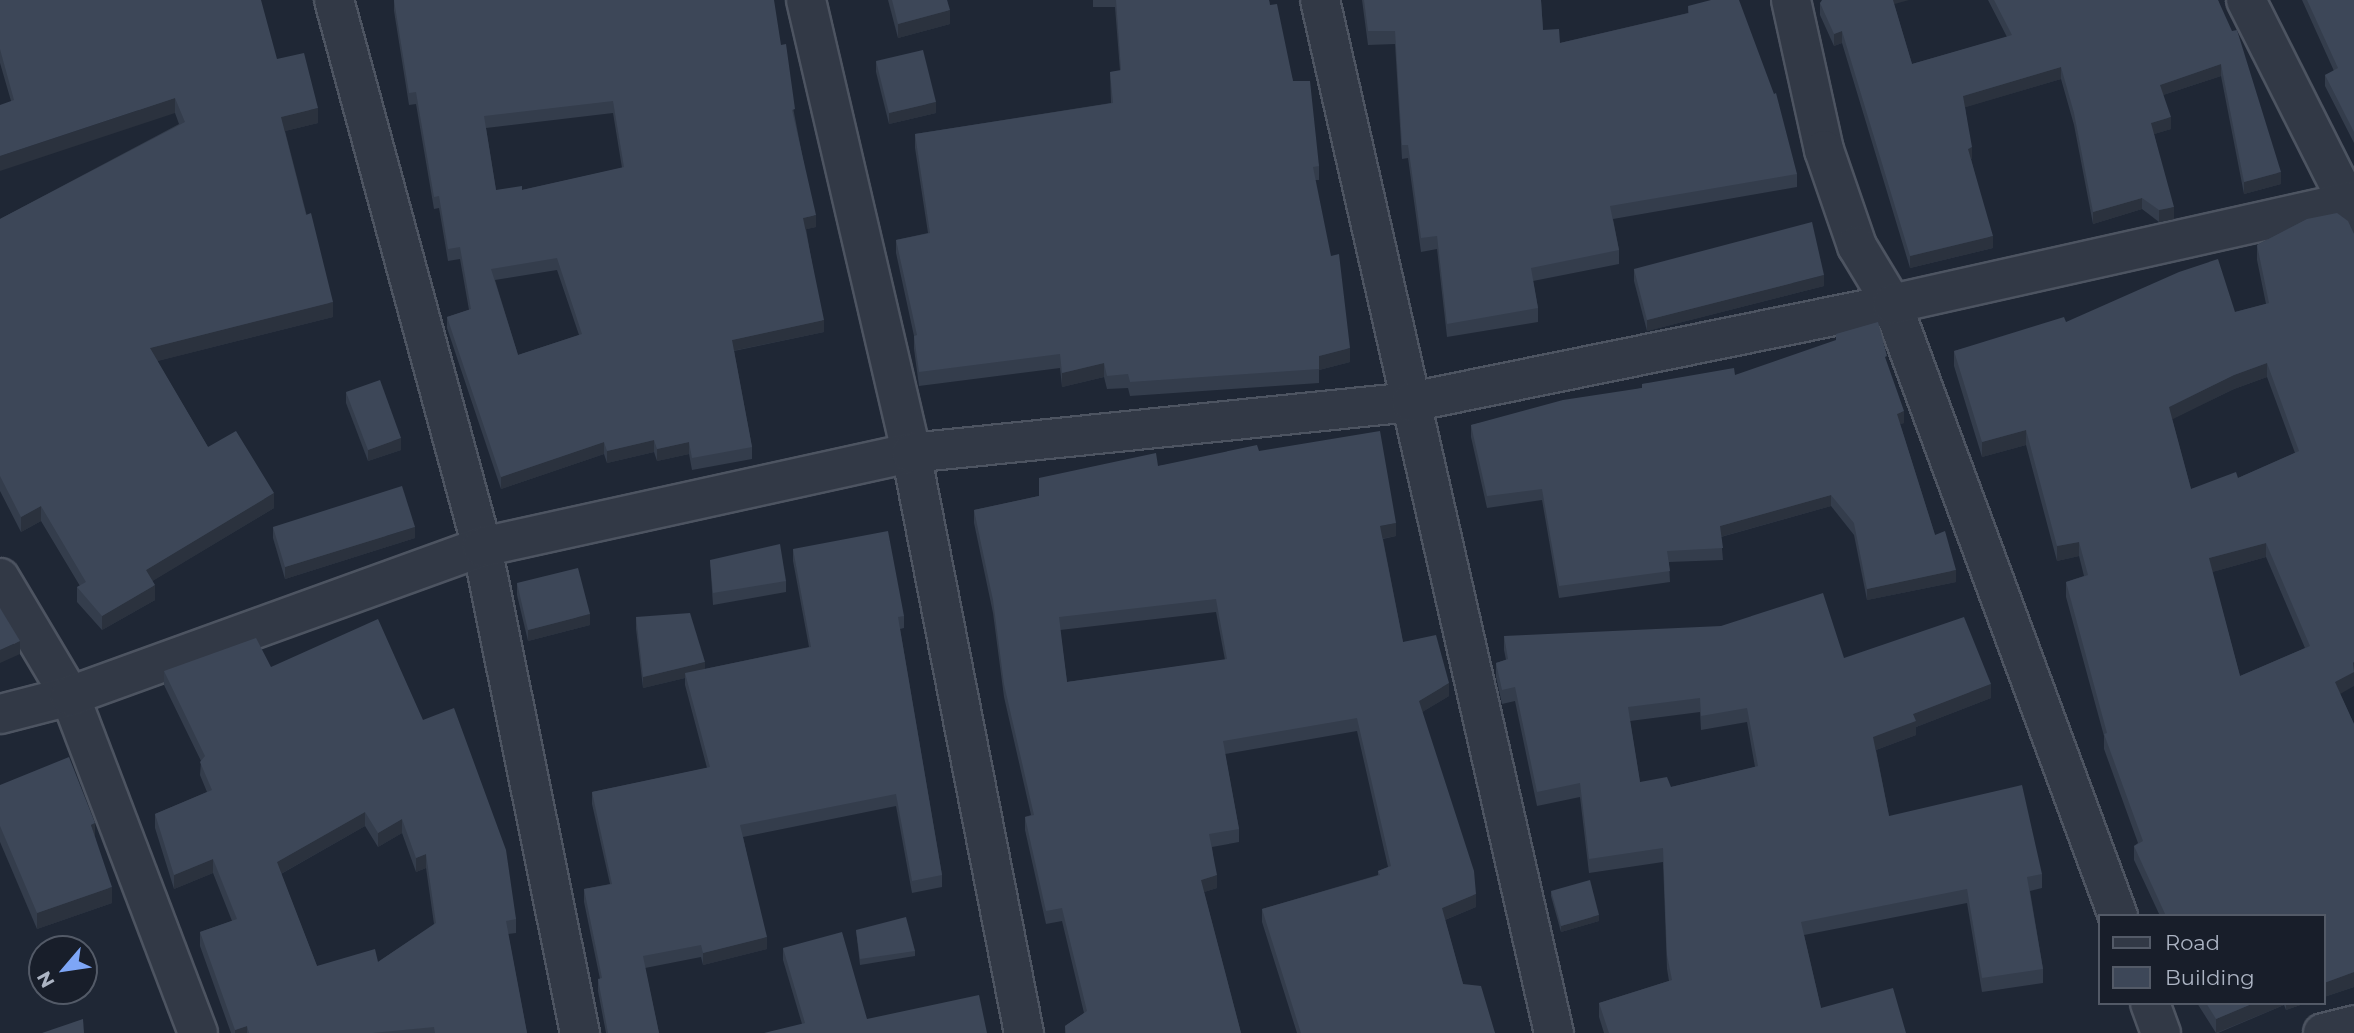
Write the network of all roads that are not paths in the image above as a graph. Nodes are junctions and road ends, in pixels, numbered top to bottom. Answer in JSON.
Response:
{"nodes":[{"id":1,"x":334,"y":0,"type":"edge"},
{"id":2,"x":806,"y":0,"type":"edge"},
{"id":3,"x":1320,"y":0,"type":"edge"},
{"id":4,"x":1791,"y":0,"type":"edge"},
{"id":5,"x":2246,"y":0,"type":"edge"},
{"id":6,"x":2352,"y":206,"type":"edge"},
{"id":7,"x":1892,"y":304,"type":"junction"},
{"id":8,"x":1411,"y":402,"type":"junction"},
{"id":9,"x":911,"y":453,"type":"junction"},
{"id":10,"x":482,"y":547,"type":"junction"},
{"id":11,"x":0,"y":578,"type":"edge"},
{"id":12,"x":70,"y":696,"type":"junction"},
{"id":13,"x":0,"y":714,"type":"edge"},
{"id":14,"x":2117,"y":914,"type":"edge"},
{"id":15,"x":2151,"y":1005,"type":"edge"},
{"id":16,"x":2354,"y":1025,"type":"edge"},
{"id":17,"x":198,"y":1033,"type":"edge"},
{"id":18,"x":579,"y":1033,"type":"edge"},
{"id":19,"x":1024,"y":1033,"type":"edge"},
{"id":20,"x":1554,"y":1033,"type":"edge"},
{"id":21,"x":2161,"y":1033,"type":"edge"},
{"id":22,"x":2323,"y":1033,"type":"edge"}],
"edges":[{"from":1,"to":10,"type":"street"},
{"from":2,"to":9,"type":"street"},
{"from":3,"to":8,"type":"street"},
{"from":4,"to":7,"type":"street"},
{"from":5,"to":6,"type":"street"},
{"from":6,"to":7,"type":"street"},
{"from":7,"to":8,"type":"street"},
{"from":7,"to":14,"type":"street"},
{"from":8,"to":9,"type":"street"},
{"from":8,"to":20,"type":"street"},
{"from":9,"to":10,"type":"street"},
{"from":9,"to":19,"type":"street"},
{"from":10,"to":12,"type":"street"},
{"from":10,"to":18,"type":"street"},
{"from":11,"to":12,"type":"street"},
{"from":12,"to":13,"type":"street"},
{"from":12,"to":17,"type":"street"},
{"from":15,"to":21,"type":"street"},
{"from":16,"to":22,"type":"street"}]}
